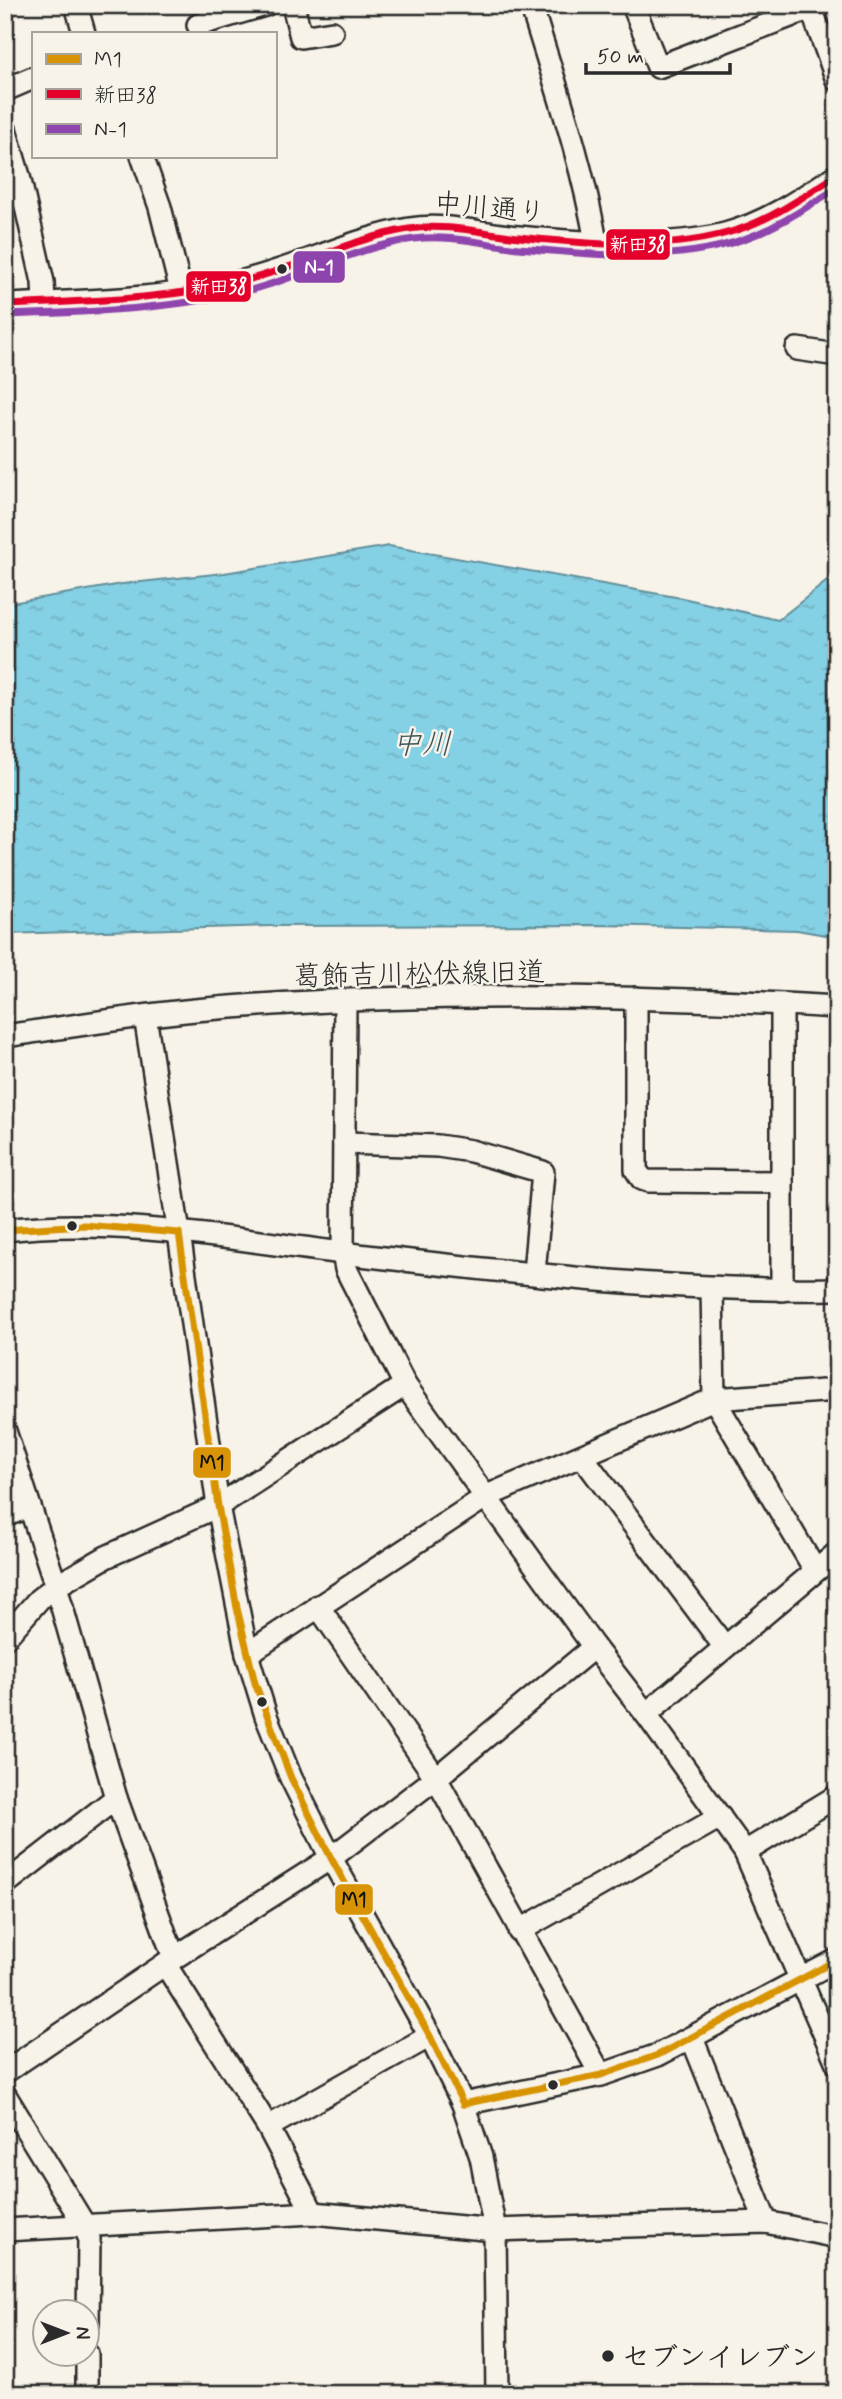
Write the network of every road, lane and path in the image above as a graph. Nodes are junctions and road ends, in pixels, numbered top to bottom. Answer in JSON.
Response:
{"nodes":[{"id":1,"x":76,"y":5,"type":"edge"},
{"id":2,"x":265,"y":5,"type":"edge"},
{"id":3,"x":293,"y":5,"type":"edge"},
{"id":4,"x":531,"y":5,"type":"edge"},
{"id":5,"x":633,"y":5,"type":"edge"},
{"id":6,"x":810,"y":7,"type":"edge"},
{"id":7,"x":193,"y":21,"type":"edge"},
{"id":8,"x":84,"y":32,"type":"edge"},
{"id":9,"x":332,"y":32,"type":"dead end"},
{"id":10,"x":32,"y":78,"type":"edge"},
{"id":11,"x":837,"y":80,"type":"edge"},
{"id":12,"x":5,"y":90,"type":"edge"},
{"id":13,"x":5,"y":129,"type":"edge"},
{"id":14,"x":143,"y":158,"type":"edge"},
{"id":15,"x":837,"y":175,"type":"edge"},
{"id":16,"x":596,"y":242,"type":"junction"},
{"id":17,"x":181,"y":291,"type":"junction"},
{"id":18,"x":44,"y":302,"type":"junction"},
{"id":19,"x":5,"y":305,"type":"edge"},
{"id":20,"x":797,"y":349,"type":"dead end"},
{"id":21,"x":837,"y":355,"type":"edge"},
{"id":22,"x":636,"y":998,"type":"junction"},
{"id":23,"x":345,"y":1002,"type":"junction"},
{"id":24,"x":782,"y":1003,"type":"junction"},
{"id":25,"x":837,"y":1007,"type":"edge"},
{"id":26,"x":145,"y":1016,"type":"junction"},
{"id":27,"x":5,"y":1036,"type":"edge"},
{"id":28,"x":344,"y":1143,"type":"junction"},
{"id":29,"x":782,"y":1182,"type":"junction"},
{"id":30,"x":5,"y":1230,"type":"edge"},
{"id":31,"x":179,"y":1233,"type":"junction"},
{"id":32,"x":343,"y":1253,"type":"junction"},
{"id":33,"x":534,"y":1273,"type":"junction"},
{"id":34,"x":712,"y":1289,"type":"junction"},
{"id":35,"x":837,"y":1289,"type":"edge"},
{"id":36,"x":782,"y":1290,"type":"junction"},
{"id":37,"x":405,"y":1385,"type":"junction"},
{"id":38,"x":837,"y":1390,"type":"edge"},
{"id":39,"x":714,"y":1399,"type":"junction"},
{"id":40,"x":5,"y":1431,"type":"edge"},
{"id":41,"x":582,"y":1455,"type":"junction"},
{"id":42,"x":487,"y":1496,"type":"junction"},
{"id":43,"x":29,"y":1506,"type":"junction"},
{"id":44,"x":218,"y":1506,"type":"junction"},
{"id":45,"x":5,"y":1516,"type":"edge"},
{"id":46,"x":837,"y":1553,"type":"edge"},
{"id":47,"x":816,"y":1570,"type":"junction"},
{"id":48,"x":56,"y":1586,"type":"junction"},
{"id":49,"x":318,"y":1606,"type":"junction"},
{"id":50,"x":5,"y":1639,"type":"edge"},
{"id":51,"x":724,"y":1646,"type":"junction"},
{"id":52,"x":594,"y":1647,"type":"junction"},
{"id":53,"x":247,"y":1654,"type":"junction"},
{"id":54,"x":646,"y":1714,"type":"junction"},
{"id":55,"x":436,"y":1778,"type":"junction"},
{"id":56,"x":837,"y":1796,"type":"edge"},
{"id":57,"x":116,"y":1798,"type":"junction"},
{"id":58,"x":720,"y":1817,"type":"junction"},
{"id":59,"x":746,"y":1852,"type":"junction"},
{"id":60,"x":331,"y":1857,"type":"junction"},
{"id":61,"x":5,"y":1884,"type":"edge"},
{"id":62,"x":519,"y":1931,"type":"junction"},
{"id":63,"x":837,"y":1960,"type":"edge"},
{"id":64,"x":169,"y":1961,"type":"junction"},
{"id":65,"x":801,"y":1979,"type":"junction"},
{"id":66,"x":430,"y":2036,"type":"junction"},
{"id":67,"x":692,"y":2038,"type":"junction"},
{"id":68,"x":837,"y":2063,"type":"edge"},
{"id":69,"x":5,"y":2071,"type":"edge"},
{"id":70,"x":601,"y":2074,"type":"junction"},
{"id":71,"x":5,"y":2095,"type":"edge"},
{"id":72,"x":463,"y":2104,"type":"junction"},
{"id":73,"x":268,"y":2127,"type":"junction"},
{"id":74,"x":313,"y":2213,"type":"junction"},
{"id":75,"x":766,"y":2222,"type":"junction"},
{"id":76,"x":85,"y":2226,"type":"junction"},
{"id":77,"x":5,"y":2230,"type":"edge"},
{"id":78,"x":495,"y":2230,"type":"junction"},
{"id":79,"x":837,"y":2237,"type":"edge"},
{"id":80,"x":88,"y":2298,"type":"edge"},
{"id":81,"x":87,"y":2368,"type":"edge"},
{"id":82,"x":87,"y":2394,"type":"edge"},
{"id":83,"x":498,"y":2394,"type":"edge"}],
"edges":[{"from":1,"to":8,"type":"street"},
{"from":2,"to":7,"type":"street"},
{"from":3,"to":9,"type":"street"},
{"from":4,"to":16,"type":"street"},
{"from":5,"to":6,"type":"street"},
{"from":6,"to":11,"type":"street"},
{"from":10,"to":12,"type":"street"},
{"from":13,"to":18,"type":"street"},
{"from":14,"to":17,"type":"street"},
{"from":15,"to":16,"type":"street","name":"中川通り"},
{"from":16,"to":17,"type":"street","name":"中川通り"},
{"from":17,"to":18,"type":"street","name":"中川通り"},
{"from":18,"to":19,"type":"street","name":"中川通り"},
{"from":20,"to":21,"type":"street"},
{"from":22,"to":23,"type":"street","name":"葛飾吉川松伏線旧道"},
{"from":22,"to":24,"type":"street","name":"葛飾吉川松伏線旧道"},
{"from":22,"to":29,"type":"street"},
{"from":23,"to":26,"type":"street","name":"葛飾吉川松伏線旧道"},
{"from":23,"to":28,"type":"street"},
{"from":24,"to":25,"type":"street","name":"葛飾吉川松伏線旧道"},
{"from":24,"to":29,"type":"street"},
{"from":26,"to":27,"type":"street","name":"葛飾吉川松伏線旧道"},
{"from":26,"to":31,"type":"street"},
{"from":28,"to":32,"type":"street"},
{"from":28,"to":33,"type":"street"},
{"from":29,"to":36,"type":"street"},
{"from":30,"to":31,"type":"street"},
{"from":31,"to":32,"type":"street"},
{"from":31,"to":44,"type":"street"},
{"from":32,"to":33,"type":"street"},
{"from":32,"to":37,"type":"street"},
{"from":33,"to":34,"type":"street"},
{"from":34,"to":36,"type":"street"},
{"from":34,"to":39,"type":"street"},
{"from":35,"to":36,"type":"street"},
{"from":37,"to":42,"type":"street"},
{"from":37,"to":44,"type":"street"},
{"from":38,"to":39,"type":"street"},
{"from":39,"to":41,"type":"street"},
{"from":39,"to":47,"type":"street"},
{"from":40,"to":43,"type":"street"},
{"from":41,"to":42,"type":"street"},
{"from":41,"to":51,"type":"street"},
{"from":42,"to":49,"type":"street"},
{"from":42,"to":52,"type":"street"},
{"from":43,"to":45,"type":"street"},
{"from":43,"to":48,"type":"street"},
{"from":44,"to":48,"type":"street"},
{"from":44,"to":53,"type":"street"},
{"from":46,"to":47,"type":"street"},
{"from":47,"to":51,"type":"street"},
{"from":48,"to":50,"type":"street"},
{"from":48,"to":57,"type":"street"},
{"from":49,"to":53,"type":"street"},
{"from":49,"to":55,"type":"street"},
{"from":51,"to":54,"type":"street"},
{"from":52,"to":54,"type":"street"},
{"from":52,"to":55,"type":"street"},
{"from":53,"to":60,"type":"street"},
{"from":54,"to":58,"type":"street"},
{"from":55,"to":60,"type":"street"},
{"from":55,"to":62,"type":"street"},
{"from":56,"to":59,"type":"street"},
{"from":57,"to":61,"type":"street"},
{"from":57,"to":64,"type":"street"},
{"from":58,"to":59,"type":"street"},
{"from":58,"to":62,"type":"street"},
{"from":59,"to":65,"type":"street"},
{"from":60,"to":64,"type":"street"},
{"from":60,"to":66,"type":"street"},
{"from":62,"to":70,"type":"street"},
{"from":63,"to":65,"type":"street"},
{"from":64,"to":69,"type":"street"},
{"from":64,"to":73,"type":"street"},
{"from":65,"to":67,"type":"street"},
{"from":65,"to":68,"type":"street"},
{"from":66,"to":72,"type":"street"},
{"from":66,"to":73,"type":"street"},
{"from":67,"to":70,"type":"street"},
{"from":67,"to":75,"type":"street"},
{"from":70,"to":72,"type":"street"},
{"from":71,"to":76,"type":"street"},
{"from":72,"to":78,"type":"street"},
{"from":73,"to":74,"type":"street"},
{"from":74,"to":76,"type":"street"},
{"from":74,"to":78,"type":"street"},
{"from":75,"to":78,"type":"street"},
{"from":75,"to":79,"type":"street"},
{"from":76,"to":77,"type":"street"},
{"from":76,"to":80,"type":"street"},
{"from":78,"to":83,"type":"street"},
{"from":81,"to":82,"type":"street"}]}
